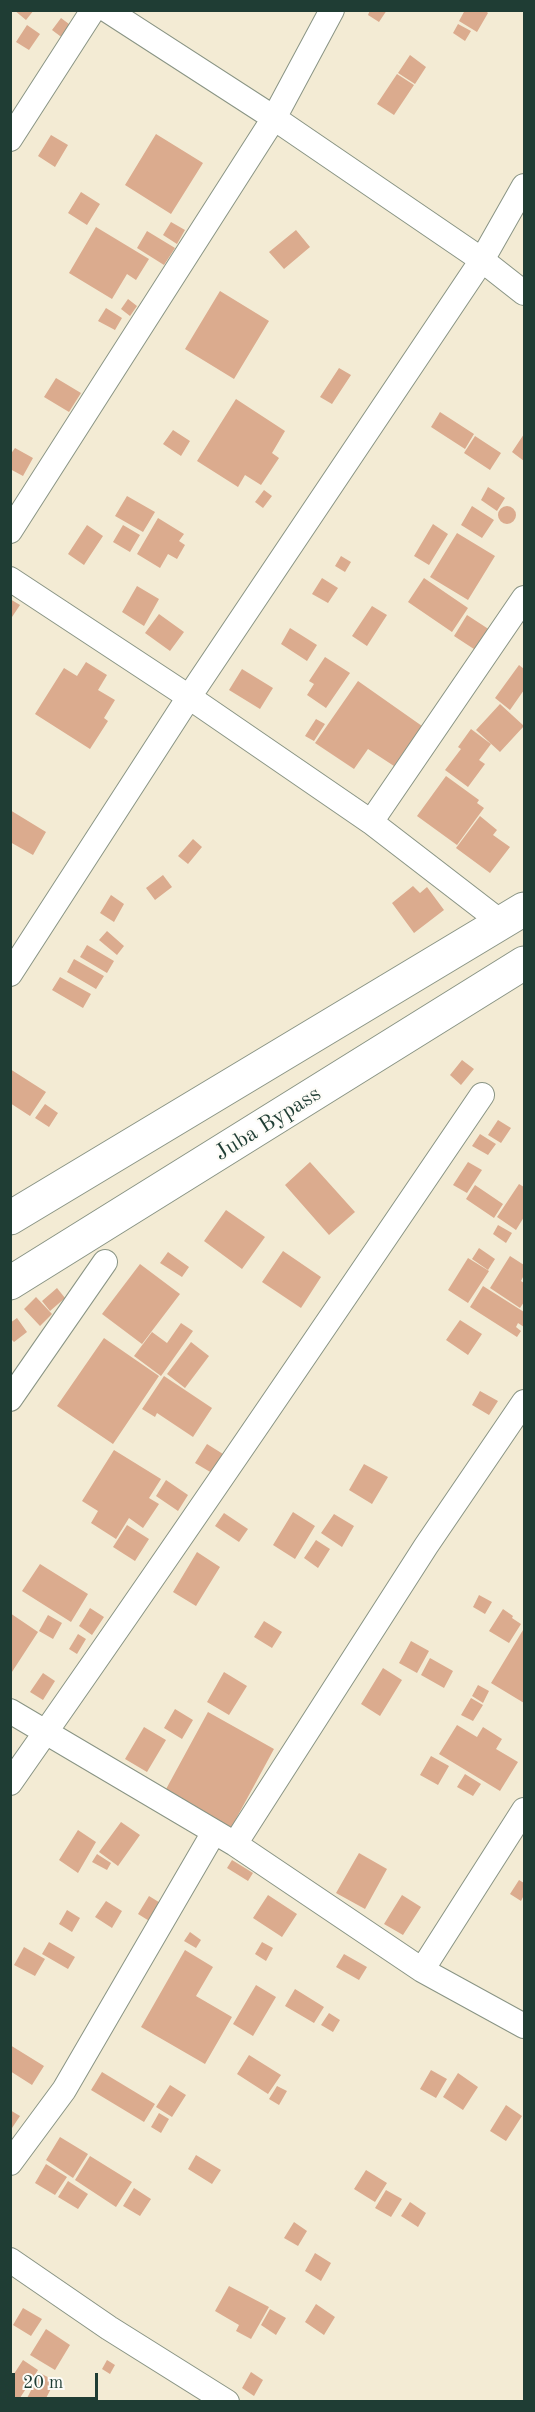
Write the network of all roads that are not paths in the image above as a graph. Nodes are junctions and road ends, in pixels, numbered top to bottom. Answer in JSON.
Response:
{"nodes":[{"id":1,"x":93,"y":10,"type":"edge"},
{"id":2,"x":107,"y":10,"type":"edge"},
{"id":3,"x":332,"y":10,"type":"edge"},
{"id":4,"x":274,"y":118,"type":"junction"},
{"id":5,"x":10,"y":140,"type":"edge"},
{"id":6,"x":525,"y":186,"type":"edge"},
{"id":7,"x":482,"y":260,"type":"junction"},
{"id":8,"x":525,"y":293,"type":"edge"},
{"id":9,"x":10,"y":531,"type":"edge"},
{"id":10,"x":10,"y":579,"type":"edge"},
{"id":11,"x":525,"y":598,"type":"edge"},
{"id":12,"x":189,"y":697,"type":"junction"},
{"id":13,"x":371,"y":822,"type":"junction"},
{"id":14,"x":513,"y":916,"type":"edge"},
{"id":15,"x":525,"y":963,"type":"edge"},
{"id":16,"x":10,"y":974,"type":"edge"},
{"id":17,"x":482,"y":1095,"type":"dead end"},
{"id":18,"x":10,"y":1218,"type":"edge"},
{"id":19,"x":105,"y":1262,"type":"dead end"},
{"id":20,"x":10,"y":1283,"type":"edge"},
{"id":21,"x":10,"y":1399,"type":"edge"},
{"id":22,"x":525,"y":1402,"type":"edge"},
{"id":23,"x":10,"y":1711,"type":"edge"},
{"id":24,"x":45,"y":1733,"type":"junction"},
{"id":25,"x":10,"y":1783,"type":"edge"},
{"id":26,"x":525,"y":1810,"type":"edge"},
{"id":27,"x":214,"y":1833,"type":"junction"},
{"id":28,"x":235,"y":1844,"type":"junction"},
{"id":29,"x":422,"y":1970,"type":"junction"},
{"id":30,"x":525,"y":2025,"type":"edge"},
{"id":31,"x":10,"y":2163,"type":"edge"},
{"id":32,"x":10,"y":2260,"type":"edge"},
{"id":33,"x":226,"y":2402,"type":"edge"}],
"edges":[{"from":1,"to":5,"type":"street"},
{"from":2,"to":4,"type":"street"},
{"from":3,"to":4,"type":"street"},
{"from":4,"to":7,"type":"street"},
{"from":4,"to":9,"type":"street"},
{"from":6,"to":7,"type":"street"},
{"from":7,"to":8,"type":"street"},
{"from":7,"to":12,"type":"street"},
{"from":10,"to":12,"type":"street"},
{"from":11,"to":13,"type":"street"},
{"from":12,"to":13,"type":"street"},
{"from":12,"to":16,"type":"street"},
{"from":13,"to":14,"type":"street"},
{"from":14,"to":18,"type":"main road"},
{"from":15,"to":20,"type":"main road","name":"Juba Bypass"},
{"from":17,"to":24,"type":"street"},
{"from":19,"to":21,"type":"street"},
{"from":22,"to":28,"type":"street"},
{"from":23,"to":24,"type":"street"},
{"from":24,"to":25,"type":"street"},
{"from":24,"to":27,"type":"street"},
{"from":26,"to":29,"type":"street"},
{"from":27,"to":28,"type":"street"},
{"from":27,"to":31,"type":"street"},
{"from":28,"to":29,"type":"street"},
{"from":29,"to":30,"type":"street"},
{"from":32,"to":33,"type":"street"}]}
